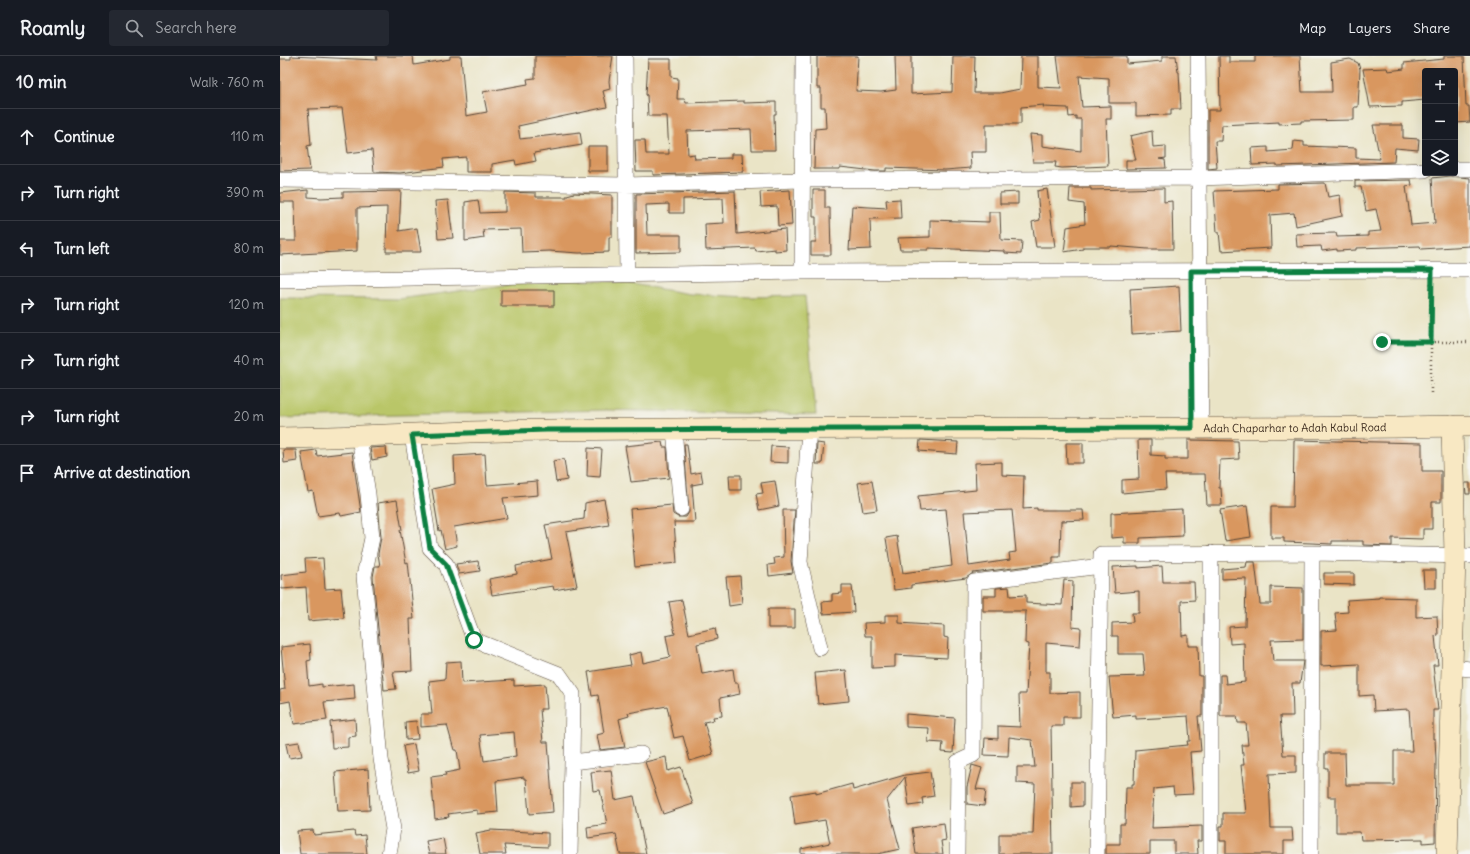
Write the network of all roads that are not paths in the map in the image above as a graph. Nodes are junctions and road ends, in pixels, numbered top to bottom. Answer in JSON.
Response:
{"nodes":[{"id":1,"x":625,"y":56,"type":"edge"},
{"id":2,"x":803,"y":56,"type":"edge"},
{"id":3,"x":1190,"y":56,"type":"edge"},
{"id":4,"x":1198,"y":56,"type":"edge"},
{"id":5,"x":1458,"y":169,"type":"edge"},
{"id":6,"x":1470,"y":169,"type":"edge"},
{"id":7,"x":1422,"y":170,"type":"edge"},
{"id":8,"x":1194,"y":178,"type":"junction"},
{"id":9,"x":280,"y":180,"type":"edge"},
{"id":10,"x":802,"y":180,"type":"junction"},
{"id":11,"x":626,"y":185,"type":"junction"},
{"id":12,"x":1470,"y":270,"type":"edge"},
{"id":13,"x":1195,"y":271,"type":"junction"},
{"id":14,"x":802,"y":272,"type":"junction"},
{"id":15,"x":627,"y":274,"type":"junction"},
{"id":16,"x":280,"y":280,"type":"edge"},
{"id":17,"x":1461,"y":426,"type":"edge"},
{"id":18,"x":1196,"y":428,"type":"junction"},
{"id":19,"x":674,"y":429,"type":"junction"},
{"id":20,"x":809,"y":429,"type":"junction"},
{"id":21,"x":412,"y":435,"type":"junction"},
{"id":22,"x":359,"y":437,"type":"junction"},
{"id":23,"x":280,"y":438,"type":"edge"},
{"id":24,"x":681,"y":509,"type":"dead end"},
{"id":25,"x":1312,"y":553,"type":"junction"},
{"id":26,"x":1211,"y":554,"type":"junction"},
{"id":27,"x":1462,"y":556,"type":"edge"},
{"id":28,"x":1101,"y":566,"type":"junction"},
{"id":29,"x":820,"y":648,"type":"dead end"},
{"id":30,"x":1461,"y":668,"type":"edge"},
{"id":31,"x":641,"y":754,"type":"dead end"},
{"id":32,"x":572,"y":762,"type":"junction"},
{"id":33,"x":389,"y":854,"type":"edge"},
{"id":34,"x":570,"y":854,"type":"edge"},
{"id":35,"x":957,"y":854,"type":"edge"},
{"id":36,"x":1097,"y":854,"type":"edge"},
{"id":37,"x":1211,"y":854,"type":"edge"},
{"id":38,"x":1311,"y":854,"type":"edge"},
{"id":39,"x":1447,"y":854,"type":"edge"}],
"edges":[{"from":1,"to":11,"type":"street"},
{"from":2,"to":10,"type":"street"},
{"from":3,"to":8,"type":"street"},
{"from":4,"to":8,"type":"street"},
{"from":5,"to":6,"type":"street"},
{"from":7,"to":8,"type":"street"},
{"from":8,"to":10,"type":"street"},
{"from":8,"to":13,"type":"street"},
{"from":9,"to":11,"type":"street"},
{"from":10,"to":11,"type":"street"},
{"from":10,"to":14,"type":"street"},
{"from":11,"to":15,"type":"street"},
{"from":12,"to":13,"type":"street"},
{"from":13,"to":14,"type":"street"},
{"from":13,"to":18,"type":"street"},
{"from":14,"to":15,"type":"street"},
{"from":15,"to":16,"type":"street"},
{"from":17,"to":18,"type":"main road","name":"Adah Chaparhar to Adah Kabul Road"},
{"from":17,"to":27,"type":"main road"},
{"from":18,"to":20,"type":"main road","name":"Adah Chaparhar to Adah Kabul Road"},
{"from":19,"to":20,"type":"main road","name":"Adah Chaparhar to Adah Kabul Road"},
{"from":19,"to":21,"type":"main road","name":"Adah Chaparhar to Adah Kabul Road"},
{"from":19,"to":24,"type":"street"},
{"from":20,"to":29,"type":"street"},
{"from":21,"to":22,"type":"main road","name":"Adah Chaparhar to Adah Kabul Road"},
{"from":21,"to":32,"type":"street"},
{"from":22,"to":23,"type":"main road","name":"Adah Chaparhar to Adah Kabul Road"},
{"from":22,"to":33,"type":"street"},
{"from":25,"to":26,"type":"street"},
{"from":25,"to":27,"type":"street"},
{"from":25,"to":38,"type":"street"},
{"from":26,"to":28,"type":"street"},
{"from":26,"to":37,"type":"street"},
{"from":27,"to":30,"type":"main road"},
{"from":28,"to":35,"type":"street"},
{"from":28,"to":36,"type":"street"},
{"from":30,"to":39,"type":"main road"},
{"from":31,"to":32,"type":"street"},
{"from":32,"to":34,"type":"street"}]}
